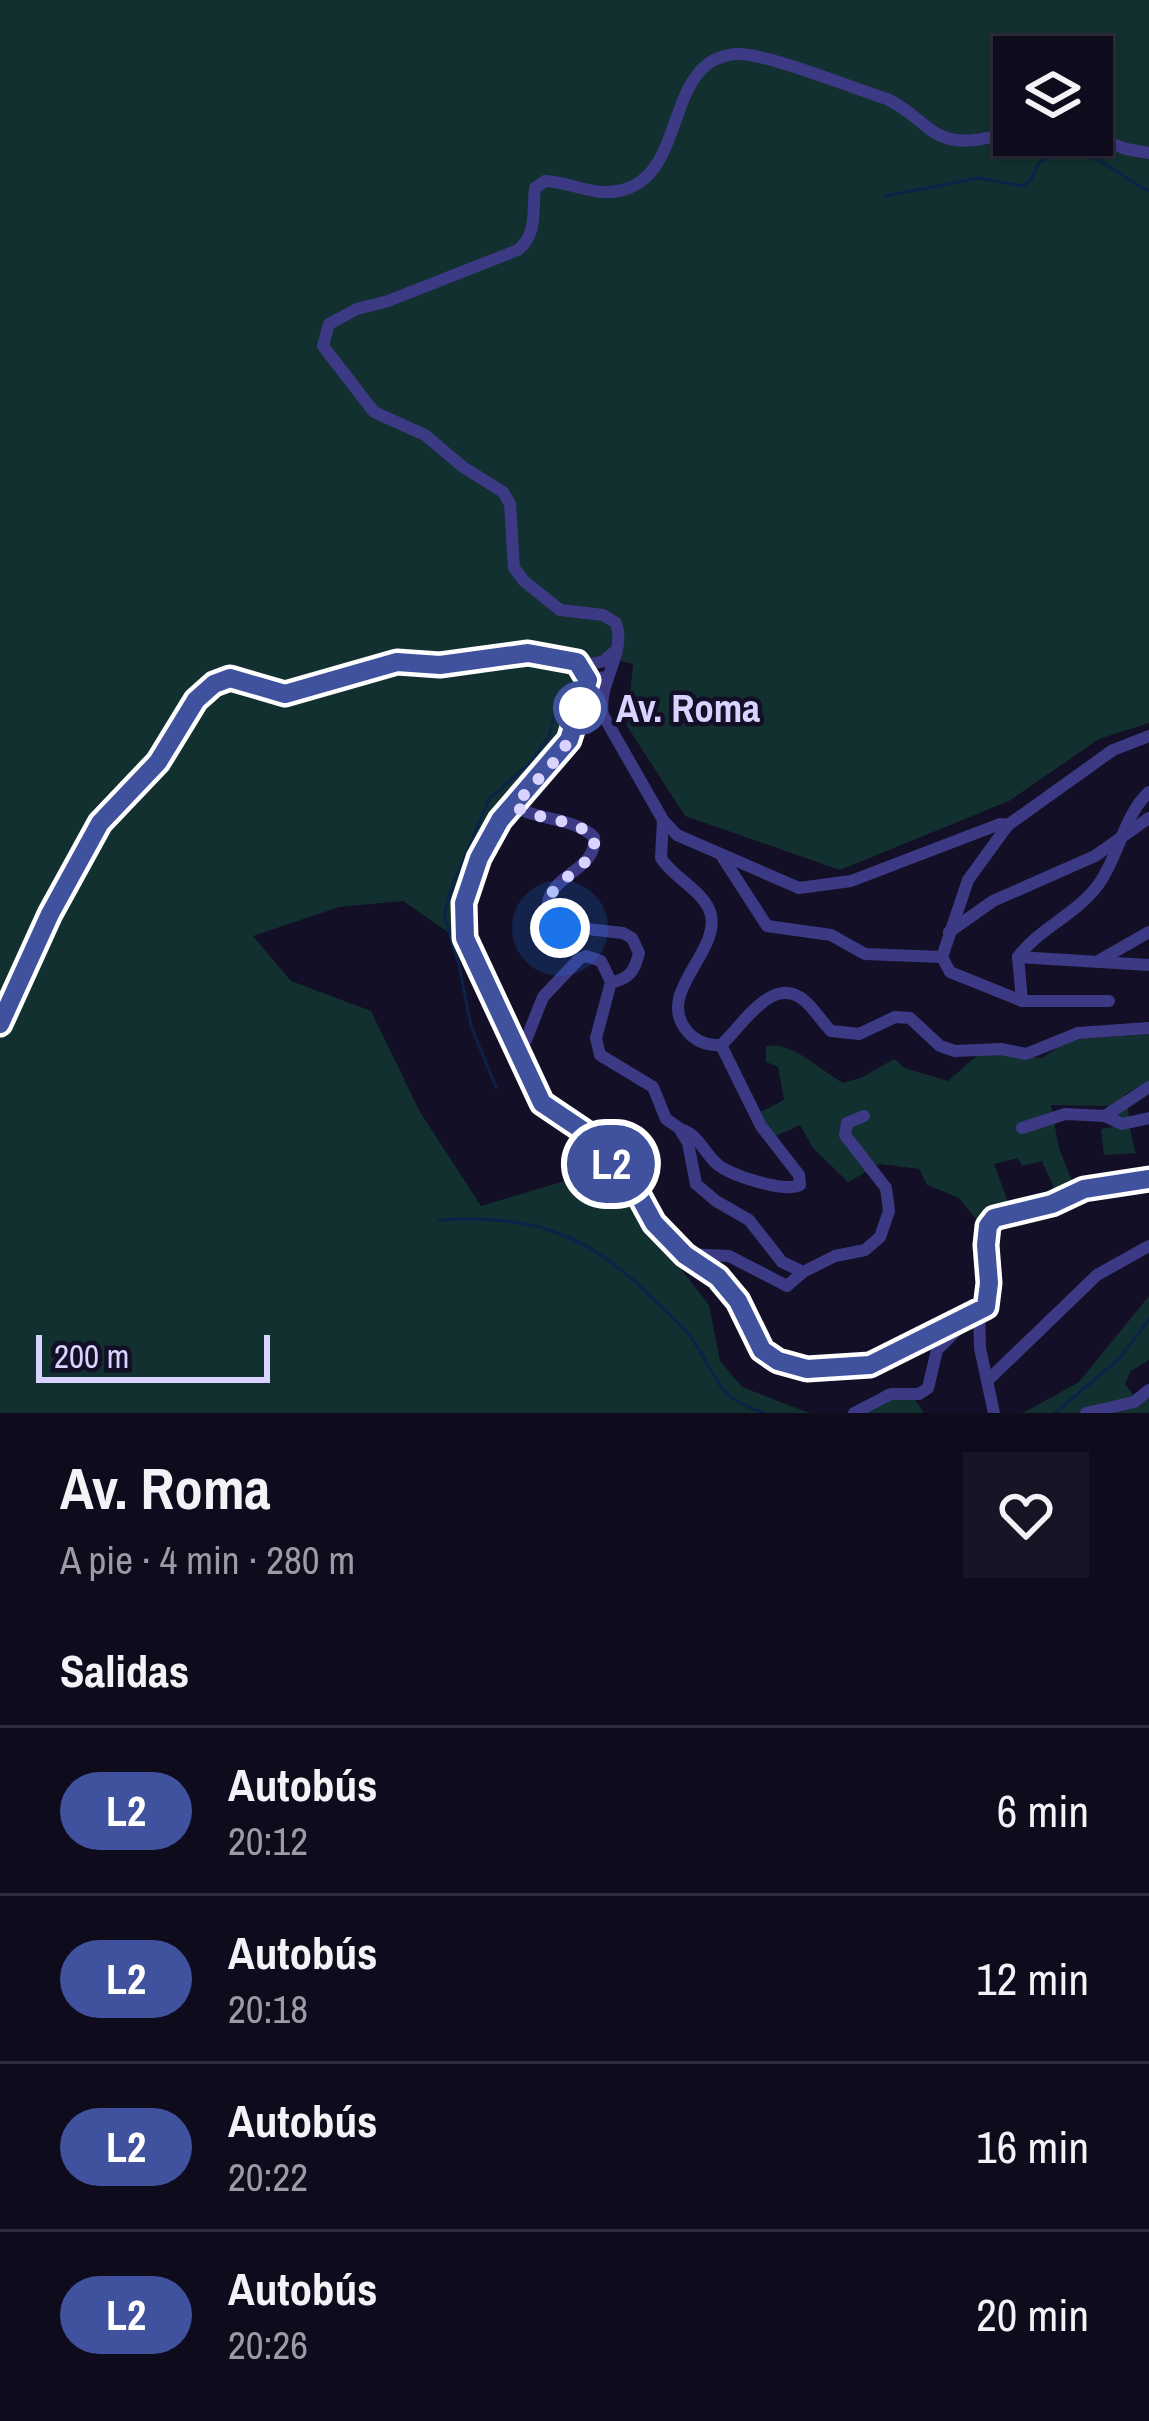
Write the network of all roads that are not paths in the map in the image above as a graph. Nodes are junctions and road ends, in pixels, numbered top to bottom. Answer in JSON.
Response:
{"nodes":[{"id":1,"x":993,"y":136,"type":"edge"},
{"id":2,"x":1113,"y":144,"type":"edge"},
{"id":3,"x":1149,"y":152,"type":"edge"},
{"id":4,"x":598,"y":676,"type":"junction"},
{"id":5,"x":1149,"y":736,"type":"edge"},
{"id":6,"x":1149,"y":792,"type":"edge"},
{"id":7,"x":514,"y":806,"type":"junction"},
{"id":8,"x":1149,"y":818,"type":"edge"},
{"id":9,"x":663,"y":820,"type":"junction"},
{"id":10,"x":1008,"y":825,"type":"junction"},
{"id":11,"x":1123,"y":835,"type":"junction"},
{"id":12,"x":722,"y":857,"type":"junction"},
{"id":13,"x":949,"y":932,"type":"junction"},
{"id":14,"x":1149,"y":932,"type":"edge"},
{"id":15,"x":942,"y":957,"type":"junction"},
{"id":16,"x":1018,"y":957,"type":"junction"},
{"id":17,"x":1099,"y":960,"type":"junction"},
{"id":18,"x":1149,"y":965,"type":"edge"},
{"id":19,"x":611,"y":982,"type":"junction"},
{"id":20,"x":1109,"y":1000,"type":"dead end"},
{"id":21,"x":1022,"y":1001,"type":"junction"},
{"id":22,"x":0,"y":1024,"type":"edge"},
{"id":23,"x":1149,"y":1028,"type":"edge"},
{"id":24,"x":721,"y":1045,"type":"junction"},
{"id":25,"x":519,"y":1048,"type":"junction"},
{"id":26,"x":1149,"y":1087,"type":"edge"},
{"id":27,"x":864,"y":1116,"type":"dead end"},
{"id":28,"x":1105,"y":1116,"type":"junction"},
{"id":29,"x":1149,"y":1118,"type":"edge"},
{"id":30,"x":679,"y":1128,"type":"junction"},
{"id":31,"x":1022,"y":1128,"type":"dead end"},
{"id":32,"x":1149,"y":1179,"type":"edge"},
{"id":33,"x":1149,"y":1246,"type":"edge"},
{"id":34,"x":685,"y":1255,"type":"junction"},
{"id":35,"x":802,"y":1272,"type":"junction"},
{"id":36,"x":973,"y":1316,"type":"junction"},
{"id":37,"x":987,"y":1381,"type":"junction"},
{"id":38,"x":1149,"y":1390,"type":"edge"},
{"id":39,"x":854,"y":1413,"type":"edge"},
{"id":40,"x":994,"y":1413,"type":"edge"},
{"id":41,"x":1086,"y":1413,"type":"edge"}],
"edges":[{"from":1,"to":4,"type":"street"},
{"from":2,"to":3,"type":"street"},
{"from":4,"to":7,"type":"street"},
{"from":4,"to":9,"type":"street"},
{"from":4,"to":22,"type":"street"},
{"from":5,"to":10,"type":"street"},
{"from":6,"to":11,"type":"street"},
{"from":7,"to":19,"type":"street"},
{"from":7,"to":25,"type":"street"},
{"from":8,"to":11,"type":"street"},
{"from":9,"to":12,"type":"street"},
{"from":9,"to":24,"type":"street"},
{"from":10,"to":12,"type":"street"},
{"from":10,"to":13,"type":"street"},
{"from":11,"to":13,"type":"street"},
{"from":11,"to":16,"type":"street"},
{"from":12,"to":15,"type":"street"},
{"from":13,"to":15,"type":"street"},
{"from":14,"to":17,"type":"street"},
{"from":15,"to":21,"type":"street"},
{"from":16,"to":17,"type":"street"},
{"from":16,"to":21,"type":"street"},
{"from":17,"to":18,"type":"street"},
{"from":19,"to":25,"type":"street"},
{"from":19,"to":30,"type":"street"},
{"from":20,"to":21,"type":"street"},
{"from":23,"to":24,"type":"street"},
{"from":24,"to":30,"type":"street"},
{"from":25,"to":34,"type":"street"},
{"from":26,"to":28,"type":"street"},
{"from":27,"to":35,"type":"street"},
{"from":28,"to":29,"type":"street"},
{"from":28,"to":31,"type":"street"},
{"from":30,"to":35,"type":"street"},
{"from":32,"to":36,"type":"street"},
{"from":33,"to":37,"type":"street"},
{"from":34,"to":35,"type":"street"},
{"from":34,"to":36,"type":"street"},
{"from":36,"to":37,"type":"street"},
{"from":36,"to":39,"type":"street"},
{"from":37,"to":40,"type":"street"},
{"from":38,"to":41,"type":"street"}]}
